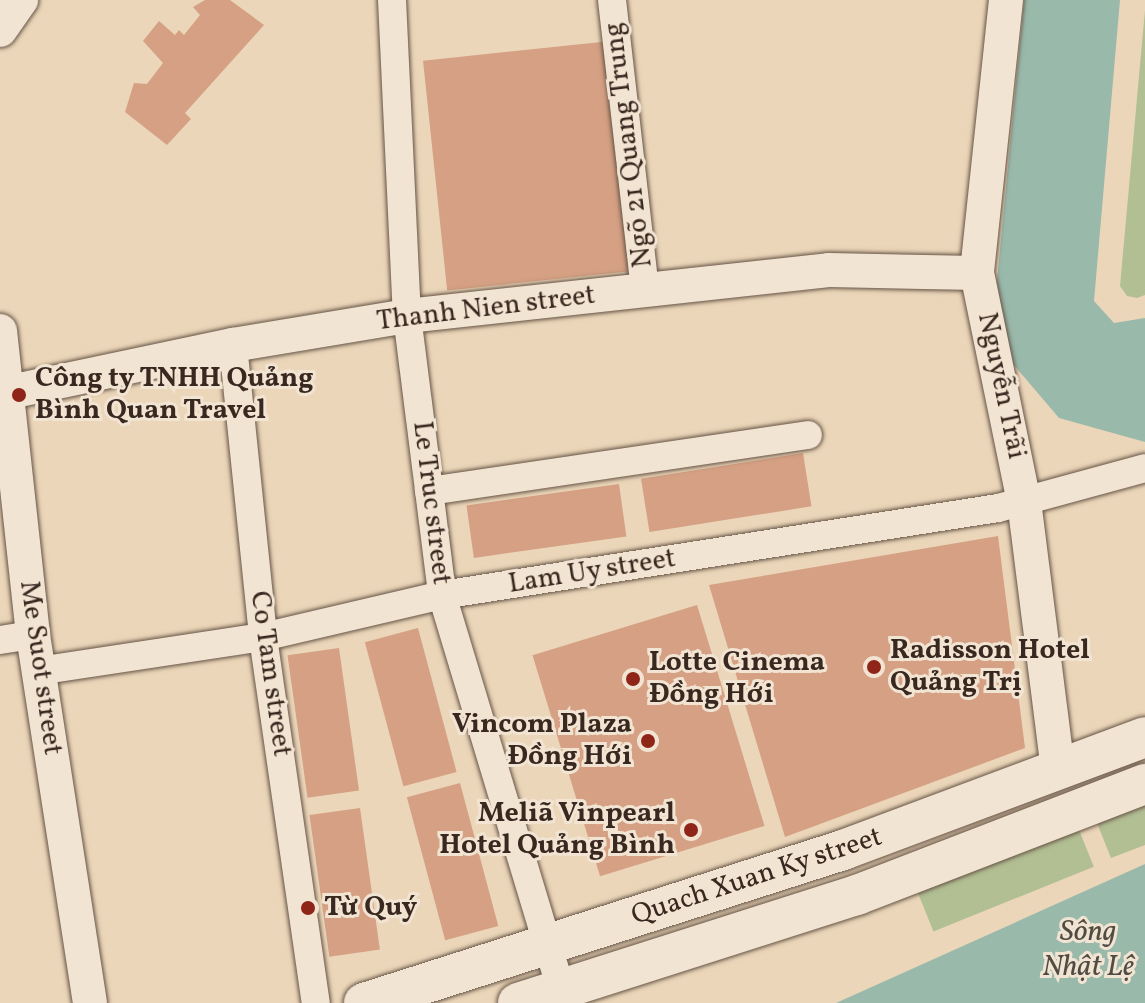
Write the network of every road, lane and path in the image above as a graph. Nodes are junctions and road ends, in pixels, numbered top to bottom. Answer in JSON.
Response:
{"nodes":[{"id":1,"x":21,"y":0,"type":"edge"},
{"id":2,"x":392,"y":0,"type":"edge"},
{"id":3,"x":612,"y":0,"type":"edge"},
{"id":4,"x":1006,"y":0,"type":"edge"},
{"id":5,"x":0,"y":30,"type":"edge"},
{"id":6,"x":977,"y":273,"type":"junction"},
{"id":7,"x":645,"y":290,"type":"junction"},
{"id":8,"x":407,"y":316,"type":"junction"},
{"id":9,"x":0,"y":331,"type":"edge"},
{"id":10,"x":233,"y":345,"type":"junction"},
{"id":11,"x":4,"y":393,"type":"edge"},
{"id":12,"x":808,"y":435,"type":"dead end"},
{"id":13,"x":1145,"y":468,"type":"edge"},
{"id":14,"x":429,"y":491,"type":"junction"},
{"id":15,"x":1024,"y":501,"type":"junction"},
{"id":16,"x":442,"y":595,"type":"junction"},
{"id":17,"x":17,"y":637,"type":"edge"},
{"id":18,"x":263,"y":637,"type":"junction"},
{"id":19,"x":38,"y":671,"type":"junction"},
{"id":20,"x":1145,"y":737,"type":"edge"},
{"id":21,"x":1058,"y":771,"type":"junction"},
{"id":22,"x":1145,"y":784,"type":"edge"},
{"id":23,"x":843,"y":850,"type":"junction"},
{"id":24,"x":730,"y":886,"type":"junction"},
{"id":25,"x":857,"y":895,"type":"junction"},
{"id":26,"x":744,"y":931,"type":"junction"},
{"id":27,"x":546,"y":947,"type":"junction"},
{"id":28,"x":561,"y":989,"type":"junction"},
{"id":29,"x":90,"y":1003,"type":"edge"},
{"id":30,"x":316,"y":1003,"type":"edge"},
{"id":31,"x":364,"y":1003,"type":"edge"},
{"id":32,"x":518,"y":1003,"type":"edge"}],
"edges":[{"from":1,"to":5,"type":"street"},
{"from":2,"to":8,"type":"street","name":"Le Truc street"},
{"from":3,"to":7,"type":"street","name":"Ngõ 21 Quang Trung"},
{"from":4,"to":6,"type":"street","name":"Nguyễn Trãi"},
{"from":6,"to":7,"type":"street","name":"Thanh Nien street"},
{"from":6,"to":15,"type":"street","name":"Nguyễn Trãi"},
{"from":7,"to":8,"type":"street","name":"Thanh Nien street"},
{"from":8,"to":10,"type":"street","name":"Thanh Nien street"},
{"from":8,"to":14,"type":"street","name":"Le Truc street"},
{"from":9,"to":11,"type":"street","name":"Me Suot street"},
{"from":10,"to":11,"type":"street","name":"Thanh Nien street"},
{"from":10,"to":18,"type":"street","name":"Co Tam street"},
{"from":11,"to":17,"type":"street","name":"Me Suot street"},
{"from":12,"to":14,"type":"street"},
{"from":13,"to":15,"type":"street","name":"Lam Uy street"},
{"from":14,"to":16,"type":"street","name":"Le Truc street"},
{"from":15,"to":16,"type":"street","name":"Lam Uy street"},
{"from":15,"to":21,"type":"street","name":"Nguyễn Trãi"},
{"from":16,"to":18,"type":"street","name":"Lam Uy street"},
{"from":16,"to":27,"type":"street","name":"Le Truc street"},
{"from":17,"to":19,"type":"street","name":"Me Suot street"},
{"from":18,"to":19,"type":"street","name":"Lam Uy street"},
{"from":18,"to":30,"type":"street","name":"Co Tam street"},
{"from":19,"to":29,"type":"street","name":"Me Suot street"},
{"from":20,"to":21,"type":"main road","name":"Quach Xuan Ky street"},
{"from":21,"to":23,"type":"main road","name":"Quach Xuan Ky street"},
{"from":22,"to":25,"type":"main road","name":"Quach Xuan Ky street"},
{"from":23,"to":24,"type":"main road","name":"Quach Xuan Ky street"},
{"from":23,"to":25,"type":"main road"},
{"from":24,"to":26,"type":"main road"},
{"from":24,"to":27,"type":"main road","name":"Quach Xuan Ky street"},
{"from":25,"to":26,"type":"main road","name":"Quach Xuan Ky street"},
{"from":26,"to":28,"type":"main road","name":"Quach Xuan Ky street"},
{"from":27,"to":28,"type":"street","name":"Le Truc street"},
{"from":27,"to":31,"type":"main road","name":"Quach Xuan Ky street"},
{"from":28,"to":32,"type":"main road","name":"Quach Xuan Ky street"}]}
